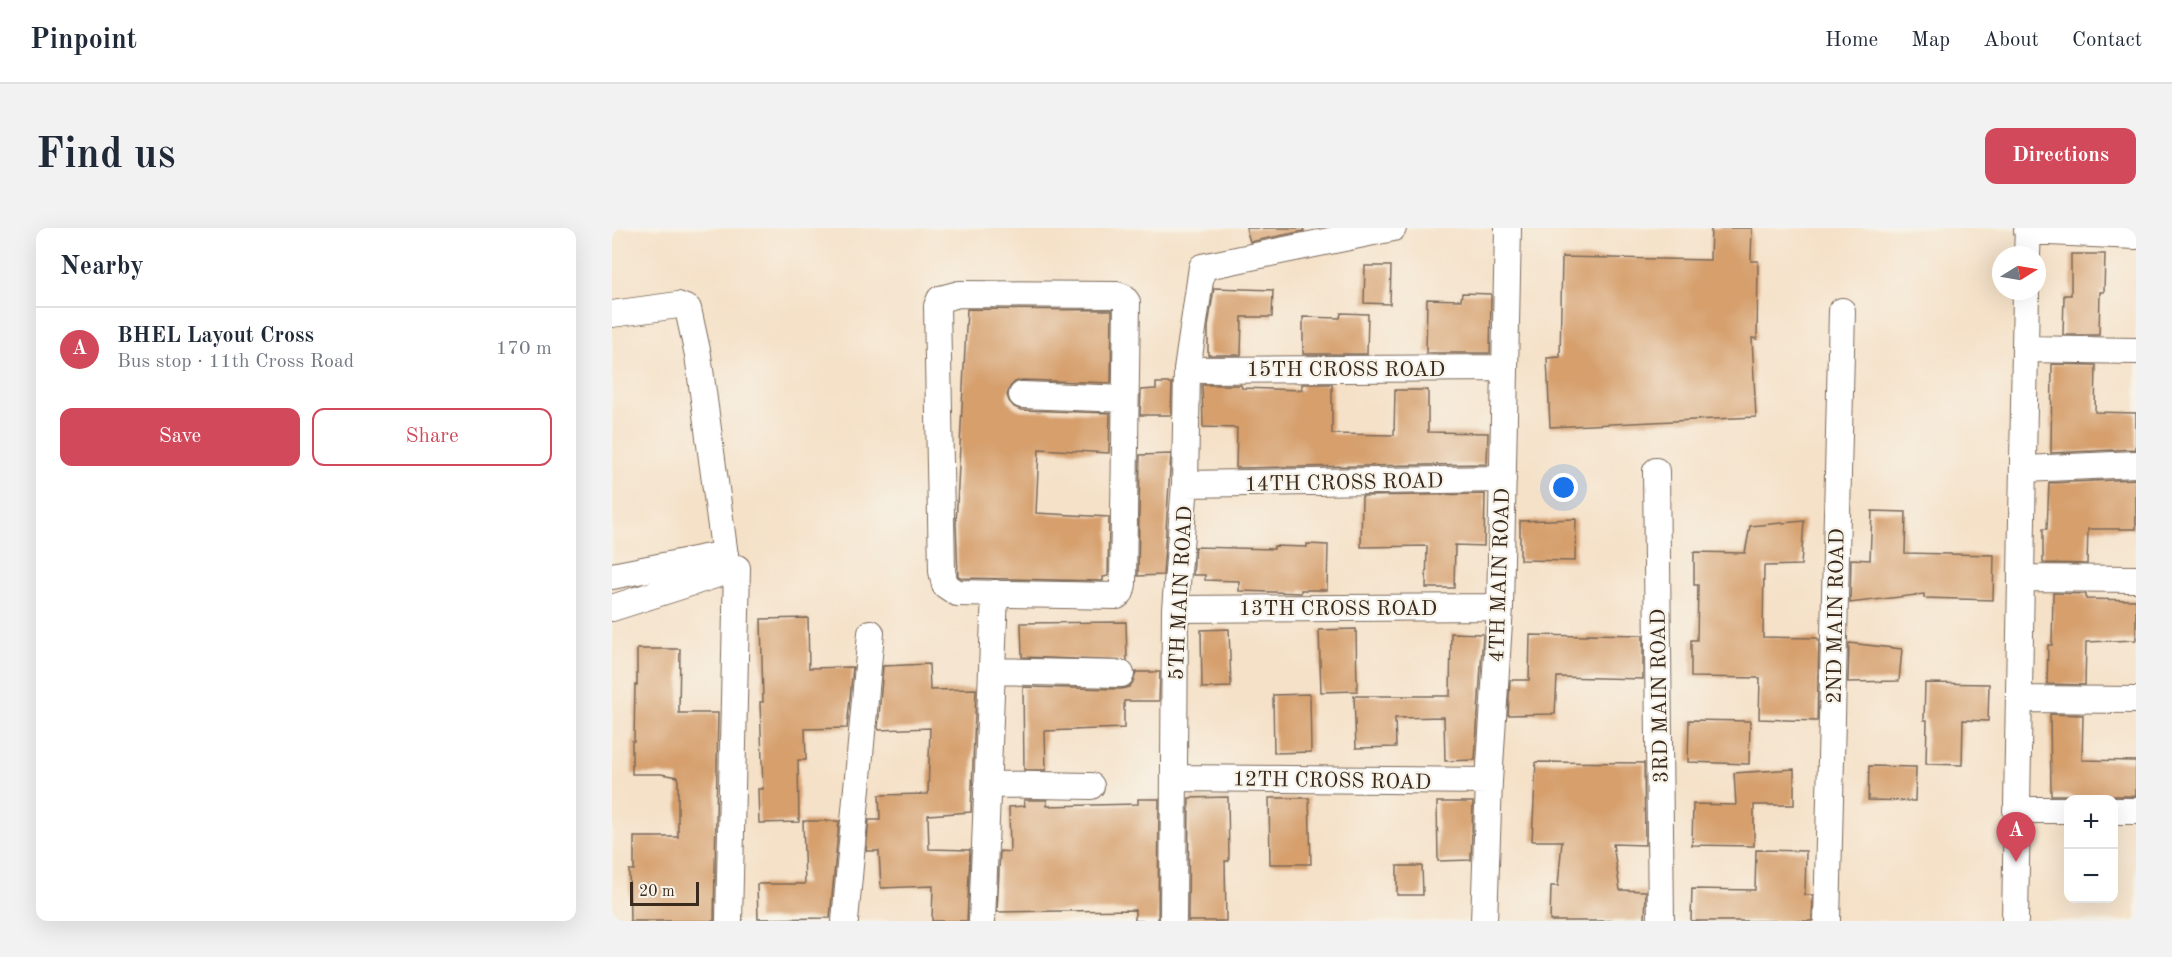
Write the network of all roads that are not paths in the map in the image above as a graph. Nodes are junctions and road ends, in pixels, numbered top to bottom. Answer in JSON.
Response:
{"nodes":[{"id":1,"x":1393,"y":228,"type":"edge"},
{"id":2,"x":1508,"y":228,"type":"edge"},
{"id":3,"x":2136,"y":236,"type":"edge"},
{"id":4,"x":2027,"y":238,"type":"edge"},
{"id":5,"x":2026,"y":300,"type":"edge"},
{"id":6,"x":1842,"y":311,"type":"dead end"},
{"id":7,"x":612,"y":314,"type":"edge"},
{"id":8,"x":2025,"y":349,"type":"junction"},
{"id":9,"x":2136,"y":351,"type":"edge"},
{"id":10,"x":1505,"y":368,"type":"junction"},
{"id":11,"x":1187,"y":370,"type":"junction"},
{"id":12,"x":1022,"y":395,"type":"dead end"},
{"id":13,"x":1125,"y":399,"type":"junction"},
{"id":14,"x":2136,"y":464,"type":"edge"},
{"id":15,"x":2023,"y":469,"type":"junction"},
{"id":16,"x":1656,"y":471,"type":"dead end"},
{"id":17,"x":1503,"y":479,"type":"junction"},
{"id":18,"x":1185,"y":484,"type":"junction"},
{"id":19,"x":726,"y":562,"type":"junction"},
{"id":20,"x":612,"y":576,"type":"edge"},
{"id":21,"x":2021,"y":578,"type":"junction"},
{"id":22,"x":2136,"y":579,"type":"edge"},
{"id":23,"x":995,"y":593,"type":"junction"},
{"id":24,"x":1500,"y":607,"type":"junction"},
{"id":25,"x":612,"y":608,"type":"edge"},
{"id":26,"x":1175,"y":609,"type":"junction"},
{"id":27,"x":871,"y":633,"type":"dead end"},
{"id":28,"x":992,"y":671,"type":"junction"},
{"id":29,"x":1121,"y":674,"type":"dead end"},
{"id":30,"x":2019,"y":699,"type":"junction"},
{"id":31,"x":2136,"y":700,"type":"edge"},
{"id":32,"x":1174,"y":778,"type":"junction"},
{"id":33,"x":1489,"y":781,"type":"junction"},
{"id":34,"x":987,"y":784,"type":"junction"},
{"id":35,"x":1091,"y":786,"type":"dead end"},
{"id":36,"x":2016,"y":810,"type":"junction"},
{"id":37,"x":2064,"y":810,"type":"edge"},
{"id":38,"x":2118,"y":811,"type":"edge"},
{"id":39,"x":2136,"y":811,"type":"edge"},
{"id":40,"x":729,"y":921,"type":"edge"},
{"id":41,"x":845,"y":921,"type":"edge"},
{"id":42,"x":982,"y":921,"type":"edge"},
{"id":43,"x":1173,"y":921,"type":"edge"},
{"id":44,"x":1484,"y":921,"type":"edge"},
{"id":45,"x":1661,"y":921,"type":"edge"},
{"id":46,"x":1827,"y":921,"type":"edge"},
{"id":47,"x":2014,"y":921,"type":"edge"}],
"edges":[{"from":1,"to":11,"type":"street","name":"5TH MAIN ROAD"},
{"from":2,"to":10,"type":"street","name":"4TH MAIN ROAD"},
{"from":3,"to":4,"type":"street"},
{"from":5,"to":8,"type":"street"},
{"from":6,"to":46,"type":"street","name":"2ND MAIN ROAD"},
{"from":7,"to":19,"type":"street"},
{"from":8,"to":9,"type":"street"},
{"from":8,"to":15,"type":"street"},
{"from":10,"to":11,"type":"street","name":"15TH CROSS ROAD"},
{"from":10,"to":17,"type":"street","name":"4TH MAIN ROAD"},
{"from":11,"to":18,"type":"street","name":"5TH MAIN ROAD"},
{"from":12,"to":13,"type":"street"},
{"from":13,"to":23,"type":"street"},
{"from":13,"to":23,"type":"street"},
{"from":14,"to":15,"type":"street"},
{"from":15,"to":21,"type":"street"},
{"from":16,"to":45,"type":"street","name":"3RD MAIN ROAD"},
{"from":17,"to":18,"type":"street","name":"14TH CROSS ROAD"},
{"from":17,"to":24,"type":"street","name":"4TH MAIN ROAD"},
{"from":18,"to":26,"type":"street","name":"5TH MAIN ROAD"},
{"from":19,"to":20,"type":"street"},
{"from":19,"to":25,"type":"street"},
{"from":19,"to":40,"type":"street"},
{"from":21,"to":22,"type":"street"},
{"from":21,"to":30,"type":"street"},
{"from":23,"to":28,"type":"street"},
{"from":24,"to":26,"type":"street","name":"13TH CROSS ROAD"},
{"from":24,"to":33,"type":"street","name":"4TH MAIN ROAD"},
{"from":26,"to":32,"type":"street","name":"5TH MAIN ROAD"},
{"from":27,"to":41,"type":"street"},
{"from":28,"to":29,"type":"street"},
{"from":28,"to":34,"type":"street"},
{"from":30,"to":31,"type":"street"},
{"from":30,"to":36,"type":"street"},
{"from":32,"to":33,"type":"street","name":"12TH CROSS ROAD"},
{"from":32,"to":43,"type":"street","name":"5TH MAIN ROAD"},
{"from":33,"to":44,"type":"street","name":"4TH MAIN ROAD"},
{"from":34,"to":35,"type":"street"},
{"from":34,"to":42,"type":"street"},
{"from":36,"to":37,"type":"street"},
{"from":36,"to":47,"type":"street"},
{"from":38,"to":39,"type":"street"}]}
